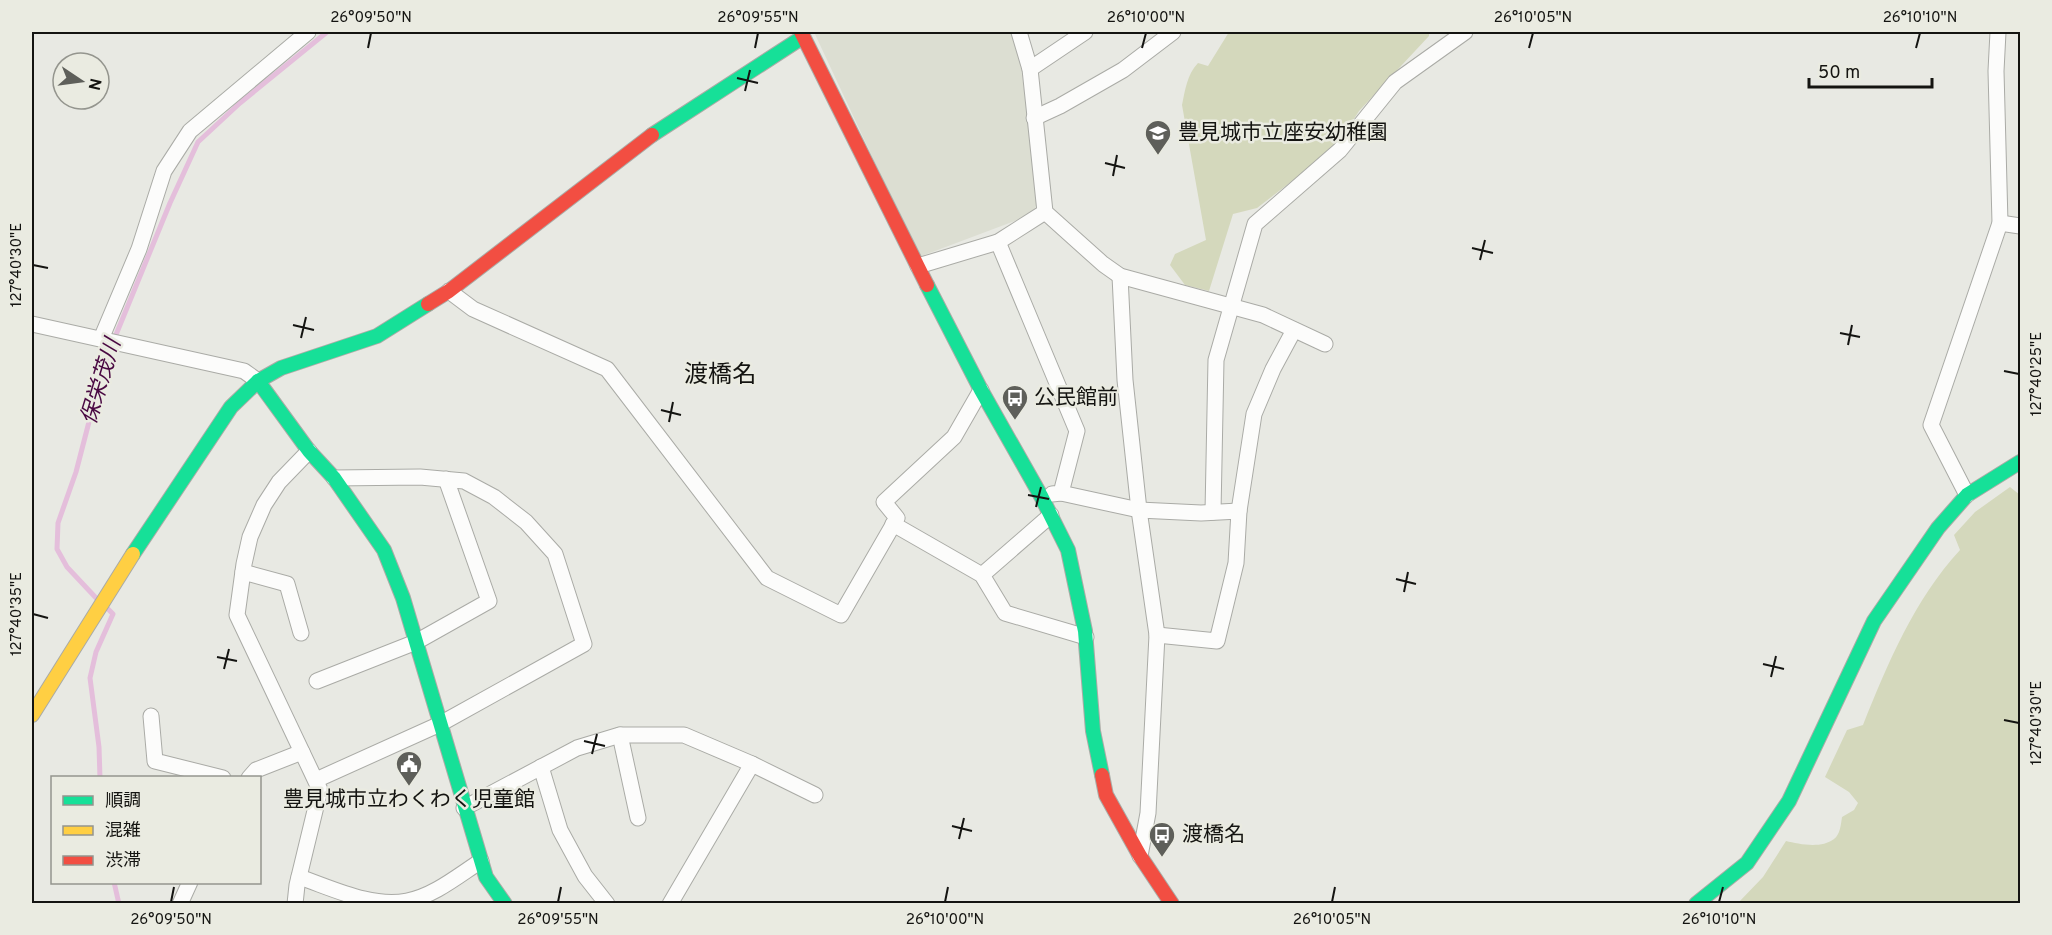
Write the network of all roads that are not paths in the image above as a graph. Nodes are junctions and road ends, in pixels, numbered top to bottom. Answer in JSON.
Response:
{"nodes":[{"id":1,"x":308,"y":32,"type":"edge"},
{"id":2,"x":1019,"y":32,"type":"edge"},
{"id":3,"x":1085,"y":32,"type":"edge"},
{"id":4,"x":1465,"y":32,"type":"edge"},
{"id":5,"x":1998,"y":32,"type":"edge"},
{"id":6,"x":802,"y":34,"type":"edge"},
{"id":7,"x":1165,"y":34,"type":"edge"},
{"id":8,"x":1030,"y":69,"type":"junction"},
{"id":9,"x":1034,"y":118,"type":"junction"},
{"id":10,"x":1045,"y":212,"type":"junction"},
{"id":11,"x":2000,"y":223,"type":"junction"},
{"id":12,"x":2020,"y":226,"type":"edge"},
{"id":13,"x":998,"y":242,"type":"junction"},
{"id":14,"x":918,"y":267,"type":"junction"},
{"id":15,"x":1120,"y":276,"type":"junction"},
{"id":16,"x":448,"y":291,"type":"junction"},
{"id":17,"x":1231,"y":307,"type":"junction"},
{"id":18,"x":32,"y":324,"type":"edge"},
{"id":19,"x":1294,"y":330,"type":"junction"},
{"id":20,"x":102,"y":340,"type":"junction"},
{"id":21,"x":1325,"y":344,"type":"dead end"},
{"id":22,"x":258,"y":381,"type":"junction"},
{"id":23,"x":981,"y":390,"type":"junction"},
{"id":24,"x":309,"y":451,"type":"junction"},
{"id":25,"x":2020,"y":462,"type":"edge"},
{"id":26,"x":334,"y":478,"type":"junction"},
{"id":27,"x":446,"y":479,"type":"junction"},
{"id":28,"x":1061,"y":493,"type":"junction"},
{"id":29,"x":1967,"y":495,"type":"junction"},
{"id":30,"x":1041,"y":496,"type":"junction"},
{"id":31,"x":1139,"y":510,"type":"junction"},
{"id":32,"x":1239,"y":511,"type":"junction"},
{"id":33,"x":1213,"y":512,"type":"junction"},
{"id":34,"x":1051,"y":515,"type":"junction"},
{"id":35,"x":893,"y":524,"type":"junction"},
{"id":36,"x":243,"y":572,"type":"junction"},
{"id":37,"x":982,"y":575,"type":"junction"},
{"id":38,"x":301,"y":633,"type":"dead end"},
{"id":39,"x":1157,"y":635,"type":"junction"},
{"id":40,"x":1086,"y":638,"type":"junction"},
{"id":41,"x":416,"y":642,"type":"junction"},
{"id":42,"x":317,"y":681,"type":"dead end"},
{"id":43,"x":32,"y":715,"type":"edge"},
{"id":44,"x":151,"y":716,"type":"dead end"},
{"id":45,"x":440,"y":724,"type":"junction"},
{"id":46,"x":620,"y":735,"type":"junction"},
{"id":47,"x":302,"y":752,"type":"junction"},
{"id":48,"x":752,"y":764,"type":"junction"},
{"id":49,"x":541,"y":767,"type":"junction"},
{"id":50,"x":219,"y":776,"type":"edge"},
{"id":51,"x":250,"y":776,"type":"edge"},
{"id":52,"x":316,"y":780,"type":"junction"},
{"id":53,"x":815,"y":795,"type":"dead end"},
{"id":54,"x":464,"y":808,"type":"junction"},
{"id":55,"x":638,"y":818,"type":"dead end"},
{"id":56,"x":1140,"y":856,"type":"junction"},
{"id":57,"x":481,"y":861,"type":"junction"},
{"id":58,"x":299,"y":877,"type":"junction"},
{"id":59,"x":189,"y":884,"type":"edge"},
{"id":60,"x":180,"y":903,"type":"edge"},
{"id":61,"x":295,"y":903,"type":"edge"},
{"id":62,"x":505,"y":903,"type":"edge"},
{"id":63,"x":607,"y":903,"type":"edge"},
{"id":64,"x":670,"y":903,"type":"edge"},
{"id":65,"x":1172,"y":903,"type":"edge"},
{"id":66,"x":1696,"y":903,"type":"edge"}],
"edges":[{"from":1,"to":20,"type":"street"},
{"from":2,"to":8,"type":"street"},
{"from":3,"to":8,"type":"street"},
{"from":4,"to":17,"type":"street"},
{"from":5,"to":11,"type":"street"},
{"from":6,"to":14,"type":"street"},
{"from":6,"to":16,"type":"street"},
{"from":7,"to":9,"type":"street"},
{"from":8,"to":9,"type":"street"},
{"from":9,"to":10,"type":"street"},
{"from":10,"to":13,"type":"street"},
{"from":10,"to":15,"type":"street"},
{"from":11,"to":12,"type":"street"},
{"from":11,"to":29,"type":"street"},
{"from":13,"to":14,"type":"street"},
{"from":13,"to":28,"type":"street"},
{"from":14,"to":23,"type":"street"},
{"from":15,"to":17,"type":"street"},
{"from":15,"to":31,"type":"street"},
{"from":16,"to":22,"type":"street"},
{"from":16,"to":35,"type":"street"},
{"from":17,"to":19,"type":"street"},
{"from":17,"to":33,"type":"street"},
{"from":18,"to":20,"type":"street"},
{"from":19,"to":21,"type":"street"},
{"from":19,"to":32,"type":"street"},
{"from":20,"to":22,"type":"street"},
{"from":22,"to":24,"type":"street"},
{"from":22,"to":43,"type":"street"},
{"from":23,"to":30,"type":"street"},
{"from":23,"to":35,"type":"street"},
{"from":24,"to":26,"type":"street"},
{"from":24,"to":36,"type":"street"},
{"from":25,"to":29,"type":"street"},
{"from":26,"to":27,"type":"street"},
{"from":26,"to":41,"type":"street"},
{"from":27,"to":41,"type":"street"},
{"from":27,"to":45,"type":"street"},
{"from":28,"to":30,"type":"street"},
{"from":28,"to":31,"type":"street"},
{"from":29,"to":66,"type":"street"},
{"from":30,"to":34,"type":"street"},
{"from":31,"to":33,"type":"street"},
{"from":31,"to":39,"type":"street"},
{"from":32,"to":33,"type":"street"},
{"from":32,"to":39,"type":"street"},
{"from":34,"to":37,"type":"street"},
{"from":34,"to":40,"type":"street"},
{"from":35,"to":37,"type":"street"},
{"from":36,"to":38,"type":"street"},
{"from":36,"to":47,"type":"street"},
{"from":37,"to":40,"type":"street"},
{"from":39,"to":56,"type":"street"},
{"from":40,"to":56,"type":"street"},
{"from":41,"to":42,"type":"street"},
{"from":41,"to":45,"type":"street"},
{"from":44,"to":50,"type":"street"},
{"from":45,"to":52,"type":"street"},
{"from":45,"to":54,"type":"street"},
{"from":46,"to":48,"type":"street"},
{"from":46,"to":49,"type":"street"},
{"from":46,"to":55,"type":"street"},
{"from":47,"to":51,"type":"street"},
{"from":47,"to":52,"type":"street"},
{"from":48,"to":53,"type":"street"},
{"from":48,"to":64,"type":"street"},
{"from":49,"to":54,"type":"street"},
{"from":49,"to":63,"type":"street"},
{"from":52,"to":58,"type":"street"},
{"from":54,"to":57,"type":"street"},
{"from":56,"to":65,"type":"street"},
{"from":57,"to":58,"type":"street"},
{"from":57,"to":62,"type":"street"},
{"from":58,"to":61,"type":"street"},
{"from":59,"to":60,"type":"street"}]}
